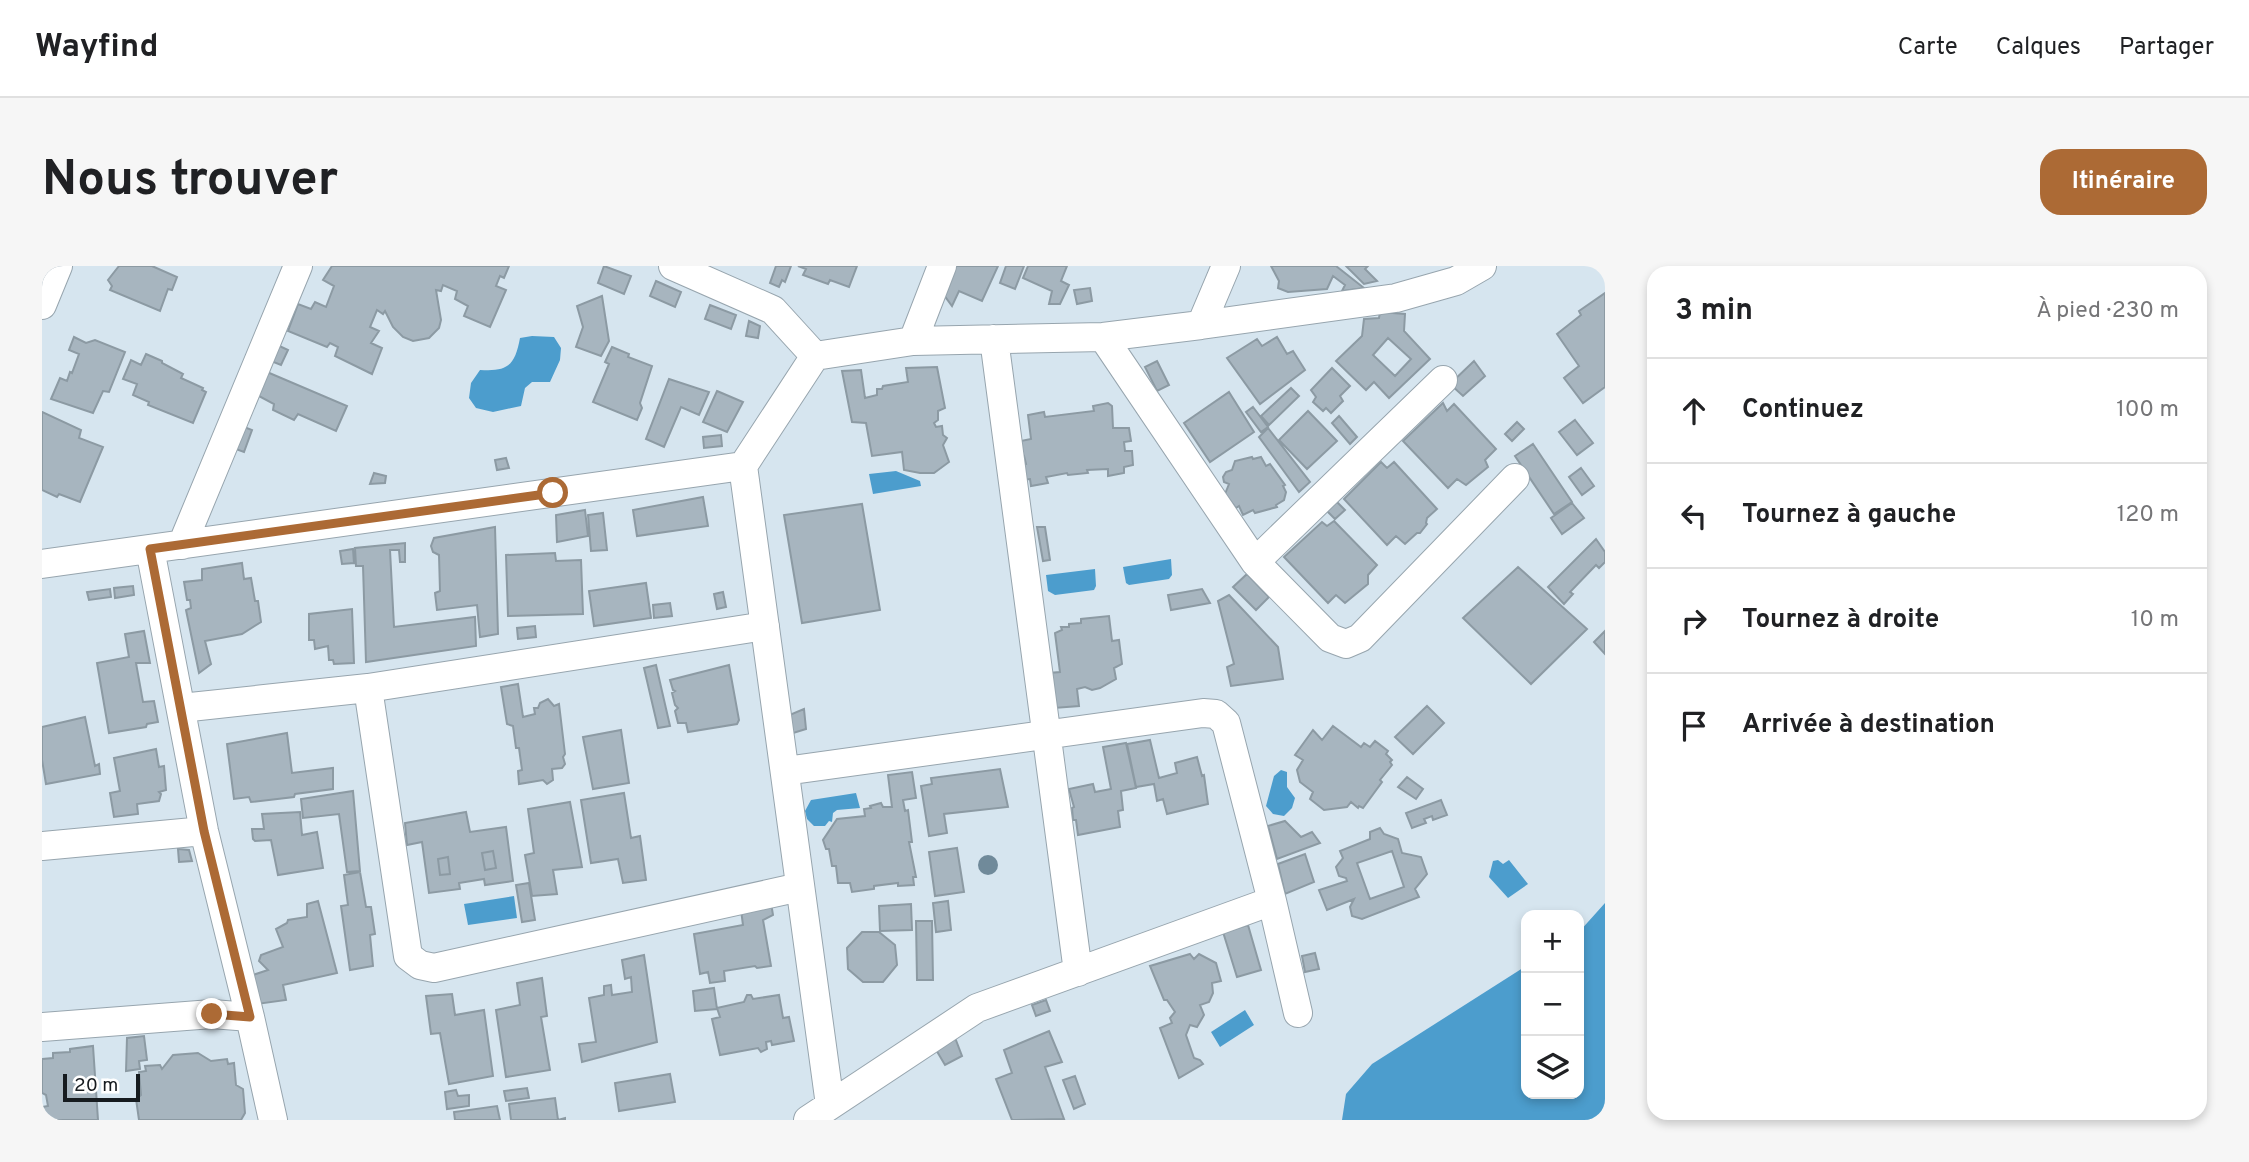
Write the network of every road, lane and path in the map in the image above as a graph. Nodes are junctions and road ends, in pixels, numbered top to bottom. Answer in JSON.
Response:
{"nodes":[{"id":1,"x":58,"y":266,"type":"edge"},
{"id":2,"x":298,"y":266,"type":"edge"},
{"id":3,"x":673,"y":266,"type":"edge"},
{"id":4,"x":942,"y":266,"type":"edge"},
{"id":5,"x":1226,"y":266,"type":"edge"},
{"id":6,"x":1482,"y":266,"type":"edge"},
{"id":7,"x":42,"y":305,"type":"edge"},
{"id":8,"x":1201,"y":325,"type":"junction"},
{"id":9,"x":1103,"y":337,"type":"junction"},
{"id":10,"x":994,"y":339,"type":"junction"},
{"id":11,"x":913,"y":341,"type":"junction"},
{"id":12,"x":815,"y":356,"type":"junction"},
{"id":13,"x":1443,"y":380,"type":"dead end"},
{"id":14,"x":743,"y":466,"type":"junction"},
{"id":15,"x":1515,"y":478,"type":"dead end"},
{"id":16,"x":182,"y":545,"type":"junction"},
{"id":17,"x":150,"y":549,"type":"junction"},
{"id":18,"x":1255,"y":562,"type":"junction"},
{"id":19,"x":42,"y":564,"type":"edge"},
{"id":20,"x":765,"y":626,"type":"junction"},
{"id":21,"x":368,"y":688,"type":"junction"},
{"id":22,"x":181,"y":708,"type":"junction"},
{"id":23,"x":1047,"y":734,"type":"junction"},
{"id":24,"x":785,"y":771,"type":"junction"},
{"id":25,"x":204,"y":831,"type":"junction"},
{"id":26,"x":42,"y":846,"type":"edge"},
{"id":27,"x":800,"y":887,"type":"junction"},
{"id":28,"x":1272,"y":901,"type":"junction"},
{"id":29,"x":1078,"y":972,"type":"junction"},
{"id":30,"x":1298,"y":1013,"type":"dead end"},
{"id":31,"x":250,"y":1017,"type":"junction"},
{"id":32,"x":42,"y":1027,"type":"edge"},
{"id":33,"x":819,"y":1112,"type":"edge"},
{"id":34,"x":273,"y":1120,"type":"edge"}],
"edges":[{"from":1,"to":7,"type":"street"},
{"from":2,"to":16,"type":"street"},
{"from":3,"to":12,"type":"street"},
{"from":4,"to":11,"type":"street"},
{"from":5,"to":8,"type":"street"},
{"from":6,"to":8,"type":"street"},
{"from":8,"to":9,"type":"street"},
{"from":9,"to":10,"type":"street"},
{"from":9,"to":18,"type":"street"},
{"from":10,"to":11,"type":"street"},
{"from":10,"to":23,"type":"street"},
{"from":11,"to":12,"type":"street"},
{"from":12,"to":14,"type":"street"},
{"from":13,"to":18,"type":"street"},
{"from":14,"to":16,"type":"street"},
{"from":14,"to":20,"type":"street"},
{"from":15,"to":18,"type":"street"},
{"from":16,"to":17,"type":"street"},
{"from":17,"to":19,"type":"street"},
{"from":17,"to":22,"type":"street"},
{"from":20,"to":21,"type":"street"},
{"from":20,"to":24,"type":"street"},
{"from":21,"to":22,"type":"street"},
{"from":21,"to":27,"type":"street"},
{"from":22,"to":25,"type":"street"},
{"from":23,"to":24,"type":"street"},
{"from":23,"to":28,"type":"street"},
{"from":23,"to":29,"type":"street"},
{"from":24,"to":27,"type":"street"},
{"from":25,"to":26,"type":"street"},
{"from":25,"to":31,"type":"street"},
{"from":27,"to":33,"type":"street"},
{"from":28,"to":29,"type":"street"},
{"from":28,"to":30,"type":"street"},
{"from":29,"to":33,"type":"street"},
{"from":31,"to":32,"type":"street"},
{"from":31,"to":34,"type":"street"}]}
